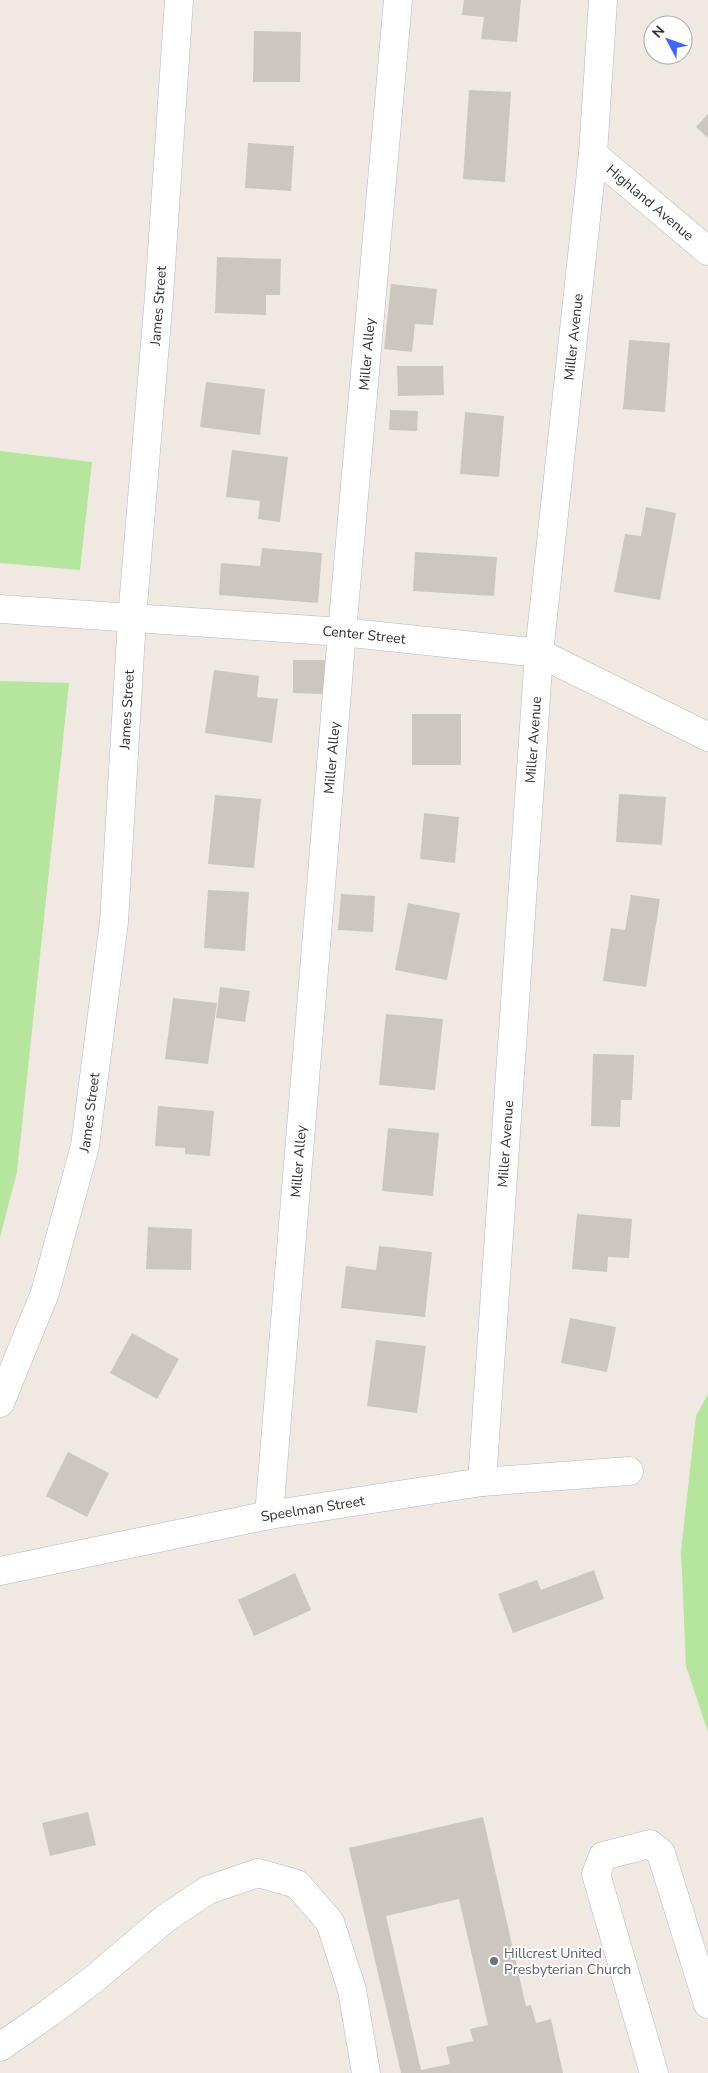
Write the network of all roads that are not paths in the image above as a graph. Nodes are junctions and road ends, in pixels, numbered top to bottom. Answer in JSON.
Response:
{"nodes":[{"id":1,"x":179,"y":0,"type":"edge"},
{"id":2,"x":398,"y":0,"type":"edge"},
{"id":3,"x":603,"y":0,"type":"edge"},
{"id":4,"x":593,"y":154,"type":"junction"},
{"id":5,"x":708,"y":251,"type":"edge"},
{"id":6,"x":0,"y":609,"type":"edge"},
{"id":7,"x":132,"y":618,"type":"junction"},
{"id":8,"x":342,"y":632,"type":"junction"},
{"id":9,"x":539,"y":653,"type":"junction"},
{"id":10,"x":708,"y":737,"type":"edge"},
{"id":11,"x":0,"y":1403,"type":"edge"},
{"id":12,"x":629,"y":1470,"type":"dead end"},
{"id":13,"x":482,"y":1482,"type":"junction"},
{"id":14,"x":269,"y":1515,"type":"junction"},
{"id":15,"x":0,"y":1571,"type":"edge"},
{"id":16,"x":708,"y":2004,"type":"edge"},
{"id":17,"x":0,"y":2047,"type":"edge"},
{"id":18,"x":366,"y":2073,"type":"edge"},
{"id":19,"x":654,"y":2073,"type":"edge"}],
"edges":[{"from":1,"to":7,"type":"street","name":"James Street"},
{"from":2,"to":8,"type":"street","name":"Miller Alley"},
{"from":3,"to":4,"type":"street","name":"Miller Avenue"},
{"from":4,"to":5,"type":"street","name":"Highland Avenue"},
{"from":4,"to":9,"type":"street","name":"Miller Avenue"},
{"from":6,"to":7,"type":"street","name":"Center Street"},
{"from":7,"to":8,"type":"street","name":"Center Street"},
{"from":7,"to":11,"type":"street","name":"James Street"},
{"from":8,"to":9,"type":"street","name":"Center Street"},
{"from":8,"to":14,"type":"street","name":"Miller Alley"},
{"from":9,"to":10,"type":"street","name":"Center Street"},
{"from":9,"to":13,"type":"street","name":"Miller Avenue"},
{"from":12,"to":13,"type":"street","name":"Speelman Street"},
{"from":13,"to":14,"type":"street","name":"Speelman Street"},
{"from":14,"to":15,"type":"street","name":"Speelman Street"},
{"from":16,"to":19,"type":"street"},
{"from":17,"to":18,"type":"street"}]}
